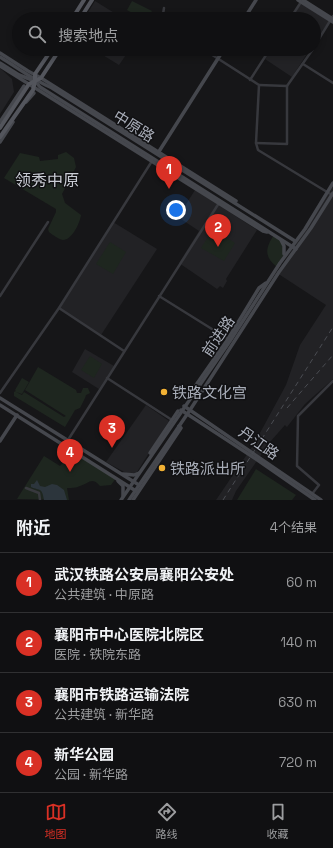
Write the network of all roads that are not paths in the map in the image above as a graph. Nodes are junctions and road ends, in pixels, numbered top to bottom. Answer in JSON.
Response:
{"nodes":[{"id":1,"x":84,"y":0,"type":"edge"},
{"id":2,"x":92,"y":0,"type":"edge"},
{"id":3,"x":256,"y":0,"type":"edge"},
{"id":4,"x":301,"y":1,"type":"edge"},
{"id":5,"x":164,"y":8,"type":"dead end"},
{"id":6,"x":76,"y":12,"type":"edge"},
{"id":7,"x":84,"y":12,"type":"edge"},
{"id":8,"x":164,"y":12,"type":"edge"},
{"id":9,"x":248,"y":12,"type":"edge"},
{"id":10,"x":294,"y":12,"type":"edge"},
{"id":11,"x":320,"y":12,"type":"edge"},
{"id":12,"x":321,"y":13,"type":"edge"},
{"id":13,"x":332,"y":19,"type":"edge"},
{"id":14,"x":321,"y":36,"type":"edge"},
{"id":15,"x":0,"y":53,"type":"edge"},
{"id":16,"x":0,"y":56,"type":"edge"},
{"id":17,"x":47,"y":56,"type":"edge"},
{"id":18,"x":56,"y":56,"type":"edge"},
{"id":19,"x":214,"y":56,"type":"edge"},
{"id":20,"x":220,"y":56,"type":"edge"},
{"id":21,"x":265,"y":56,"type":"edge"},
{"id":22,"x":308,"y":56,"type":"edge"},
{"id":23,"x":218,"y":59,"type":"junction"},
{"id":24,"x":0,"y":63,"type":"edge"},
{"id":25,"x":303,"y":64,"type":"junction"},
{"id":26,"x":0,"y":66,"type":"edge"},
{"id":27,"x":40,"y":67,"type":"junction"},
{"id":28,"x":23,"y":71,"type":"junction"},
{"id":29,"x":28,"y":71,"type":"junction"},
{"id":30,"x":46,"y":71,"type":"junction"},
{"id":31,"x":36,"y":74,"type":"junction"},
{"id":32,"x":19,"y":75,"type":"junction"},
{"id":33,"x":41,"y":78,"type":"junction"},
{"id":34,"x":22,"y":80,"type":"junction"},
{"id":35,"x":250,"y":80,"type":"junction"},
{"id":36,"x":35,"y":81,"type":"junction"},
{"id":37,"x":47,"y":81,"type":"junction"},
{"id":38,"x":333,"y":83,"type":"edge"},
{"id":39,"x":29,"y":84,"type":"junction"},
{"id":40,"x":259,"y":85,"type":"junction"},
{"id":41,"x":24,"y":86,"type":"junction"},
{"id":42,"x":288,"y":86,"type":"junction"},
{"id":43,"x":35,"y":88,"type":"junction"},
{"id":44,"x":52,"y":88,"type":"junction"},
{"id":45,"x":41,"y":91,"type":"junction"},
{"id":46,"x":24,"y":92,"type":"junction"},
{"id":47,"x":48,"y":92,"type":"junction"},
{"id":48,"x":34,"y":93,"type":"junction"},
{"id":49,"x":26,"y":99,"type":"junction"},
{"id":50,"x":0,"y":122,"type":"edge"},
{"id":51,"x":0,"y":128,"type":"edge"},
{"id":52,"x":0,"y":137,"type":"edge"},
{"id":53,"x":0,"y":142,"type":"edge"},
{"id":54,"x":256,"y":143,"type":"junction"},
{"id":55,"x":158,"y":153,"type":"junction"},
{"id":56,"x":153,"y":160,"type":"junction"},
{"id":57,"x":333,"y":183,"type":"edge"},
{"id":58,"x":327,"y":192,"type":"junction"},
{"id":59,"x":332,"y":194,"type":"edge"},
{"id":60,"x":220,"y":202,"type":"junction"},
{"id":61,"x":48,"y":222,"type":"dead end"},
{"id":62,"x":305,"y":229,"type":"junction"},
{"id":63,"x":287,"y":236,"type":"junction"},
{"id":64,"x":280,"y":239,"type":"junction"},
{"id":65,"x":295,"y":241,"type":"junction"},
{"id":66,"x":300,"y":244,"type":"junction"},
{"id":67,"x":291,"y":246,"type":"junction"},
{"id":68,"x":296,"y":249,"type":"junction"},
{"id":69,"x":280,"y":263,"type":"junction"},
{"id":70,"x":0,"y":296,"type":"edge"},
{"id":71,"x":159,"y":296,"type":"junction"},
{"id":72,"x":59,"y":308,"type":"junction"},
{"id":73,"x":229,"y":340,"type":"junction"},
{"id":74,"x":124,"y":351,"type":"junction"},
{"id":75,"x":107,"y":378,"type":"junction"},
{"id":76,"x":333,"y":381,"type":"edge"},
{"id":77,"x":0,"y":393,"type":"edge"},
{"id":78,"x":0,"y":398,"type":"edge"},
{"id":79,"x":0,"y":404,"type":"edge"},
{"id":80,"x":184,"y":406,"type":"junction"},
{"id":81,"x":181,"y":410,"type":"junction"},
{"id":82,"x":190,"y":410,"type":"junction"},
{"id":83,"x":187,"y":414,"type":"junction"},
{"id":84,"x":17,"y":415,"type":"junction"},
{"id":85,"x":173,"y":420,"type":"junction"},
{"id":86,"x":179,"y":426,"type":"junction"},
{"id":87,"x":68,"y":440,"type":"junction"},
{"id":88,"x":0,"y":442,"type":"edge"},
{"id":89,"x":140,"y":472,"type":"junction"},
{"id":90,"x":121,"y":474,"type":"junction"},
{"id":91,"x":116,"y":478,"type":"junction"},
{"id":92,"x":134,"y":482,"type":"junction"},
{"id":93,"x":139,"y":485,"type":"junction"},
{"id":94,"x":130,"y":487,"type":"junction"},
{"id":95,"x":26,"y":488,"type":"dead end"},
{"id":96,"x":136,"y":491,"type":"junction"},
{"id":97,"x":312,"y":494,"type":"junction"},
{"id":98,"x":121,"y":499,"type":"edge"},
{"id":99,"x":40,"y":500,"type":"edge"},
{"id":100,"x":129,"y":500,"type":"edge"},
{"id":101,"x":133,"y":500,"type":"edge"},
{"id":102,"x":315,"y":500,"type":"edge"},
{"id":103,"x":321,"y":500,"type":"edge"}],
"edges":[{"from":1,"to":6,"type":"main road"},
{"from":2,"to":7,"type":"main road"},
{"from":3,"to":9,"type":"main road"},
{"from":4,"to":10,"type":"street"},
{"from":4,"to":11,"type":"main road"},
{"from":5,"to":8,"type":"street"},
{"from":12,"to":13,"type":"main road"},
{"from":13,"to":14,"type":"street"},
{"from":15,"to":29,"type":"main road"},
{"from":16,"to":28,"type":"main road","name":"中原路"},
{"from":17,"to":27,"type":"main road"},
{"from":18,"to":30,"type":"main road"},
{"from":19,"to":23,"type":"street"},
{"from":20,"to":23,"type":"main road"},
{"from":21,"to":35,"type":"street"},
{"from":22,"to":25,"type":"street"},
{"from":23,"to":35,"type":"street"},
{"from":23,"to":55,"type":"main road"},
{"from":24,"to":32,"type":"main road","name":"中原路"},
{"from":25,"to":38,"type":"street"},
{"from":25,"to":42,"type":"street"},
{"from":26,"to":34,"type":"main road"},
{"from":27,"to":29,"type":"main road"},
{"from":27,"to":31,"type":"main road"},
{"from":28,"to":29,"type":"main road"},
{"from":28,"to":36,"type":"main road","name":"中原路"},
{"from":29,"to":31,"type":"main road"},
{"from":30,"to":33,"type":"main road"},
{"from":30,"to":37,"type":"main road"},
{"from":31,"to":33,"type":"main road"},
{"from":31,"to":36,"type":"main road"},
{"from":32,"to":34,"type":"main road"},
{"from":32,"to":36,"type":"main road","name":"中原路"},
{"from":33,"to":36,"type":"main road"},
{"from":33,"to":37,"type":"main road"},
{"from":34,"to":39,"type":"main road"},
{"from":34,"to":41,"type":"main road"},
{"from":35,"to":40,"type":"street"},
{"from":36,"to":39,"type":"main road"},
{"from":36,"to":43,"type":"main road"},
{"from":36,"to":44,"type":"main road","name":"中原路"},
{"from":36,"to":47,"type":"main road","name":"中原路"},
{"from":37,"to":44,"type":"main road"},
{"from":37,"to":55,"type":"main road"},
{"from":39,"to":43,"type":"main road"},
{"from":39,"to":46,"type":"main road"},
{"from":40,"to":42,"type":"street"},
{"from":40,"to":54,"type":"street"},
{"from":41,"to":46,"type":"main road"},
{"from":41,"to":50,"type":"main road"},
{"from":42,"to":54,"type":"street"},
{"from":43,"to":45,"type":"main road"},
{"from":43,"to":49,"type":"main road"},
{"from":44,"to":55,"type":"main road","name":"中原路"},
{"from":45,"to":47,"type":"main road"},
{"from":45,"to":48,"type":"main road"},
{"from":45,"to":56,"type":"main road"},
{"from":46,"to":51,"type":"main road"},
{"from":47,"to":56,"type":"main road","name":"中原路"},
{"from":48,"to":49,"type":"main road"},
{"from":48,"to":53,"type":"main road"},
{"from":49,"to":52,"type":"main road"},
{"from":54,"to":58,"type":"street"},
{"from":55,"to":63,"type":"main road","name":"中原路"},
{"from":56,"to":60,"type":"main road","name":"中原路"},
{"from":56,"to":72,"type":"street"},
{"from":57,"to":58,"type":"main road","name":"前进路"},
{"from":58,"to":59,"type":"street"},
{"from":58,"to":62,"type":"main road","name":"前进路"},
{"from":59,"to":66,"type":"main road","name":"前进路"},
{"from":60,"to":64,"type":"main road","name":"中原路"},
{"from":60,"to":71,"type":"street"},
{"from":61,"to":70,"type":"street"},
{"from":62,"to":63,"type":"main road"},
{"from":62,"to":65,"type":"main road","name":"前进路"},
{"from":63,"to":65,"type":"main road","name":"中原路"},
{"from":64,"to":67,"type":"main road","name":"中原路"},
{"from":64,"to":69,"type":"main road"},
{"from":65,"to":66,"type":"main road","name":"中原路"},
{"from":65,"to":67,"type":"main road","name":"前进路"},
{"from":66,"to":68,"type":"main road","name":"前进路"},
{"from":67,"to":68,"type":"main road","name":"中原路"},
{"from":67,"to":69,"type":"main road","name":"前进路"},
{"from":68,"to":82,"type":"main road","name":"前进路"},
{"from":69,"to":73,"type":"main road","name":"前进路"},
{"from":71,"to":73,"type":"street"},
{"from":71,"to":74,"type":"street"},
{"from":72,"to":74,"type":"street"},
{"from":72,"to":77,"type":"street"},
{"from":73,"to":80,"type":"main road","name":"前进路"},
{"from":73,"to":85,"type":"main road"},
{"from":74,"to":75,"type":"street"},
{"from":75,"to":85,"type":"street"},
{"from":75,"to":87,"type":"street"},
{"from":76,"to":97,"type":"street"},
{"from":78,"to":87,"type":"main road"},
{"from":79,"to":84,"type":"main road"},
{"from":80,"to":81,"type":"main road","name":"前进路"},
{"from":80,"to":82,"type":"main road","name":"丹江路"},
{"from":81,"to":83,"type":"main road","name":"丹江路"},
{"from":81,"to":85,"type":"main road","name":"前进路"},
{"from":82,"to":83,"type":"main road","name":"前进路"},
{"from":82,"to":97,"type":"main road","name":"丹江路"},
{"from":83,"to":86,"type":"main road","name":"前进路"},
{"from":83,"to":102,"type":"main road","name":"丹江路"},
{"from":84,"to":88,"type":"main road"},
{"from":84,"to":91,"type":"main road"},
{"from":85,"to":89,"type":"main road","name":"前进路"},
{"from":86,"to":93,"type":"main road","name":"前进路"},
{"from":86,"to":101,"type":"main road"},
{"from":87,"to":90,"type":"main road"},
{"from":89,"to":90,"type":"main road"},
{"from":89,"to":92,"type":"main road","name":"前进路"},
{"from":90,"to":92,"type":"main road"},
{"from":91,"to":94,"type":"main road"},
{"from":91,"to":98,"type":"main road"},
{"from":92,"to":93,"type":"main road"},
{"from":92,"to":94,"type":"main road","name":"前进路"},
{"from":93,"to":96,"type":"main road","name":"前进路"},
{"from":94,"to":96,"type":"main road"},
{"from":94,"to":98,"type":"main road","name":"前进路"},
{"from":95,"to":99,"type":"street"},
{"from":96,"to":100,"type":"main road","name":"前进路"},
{"from":97,"to":103,"type":"main road","name":"丹江路"}]}
